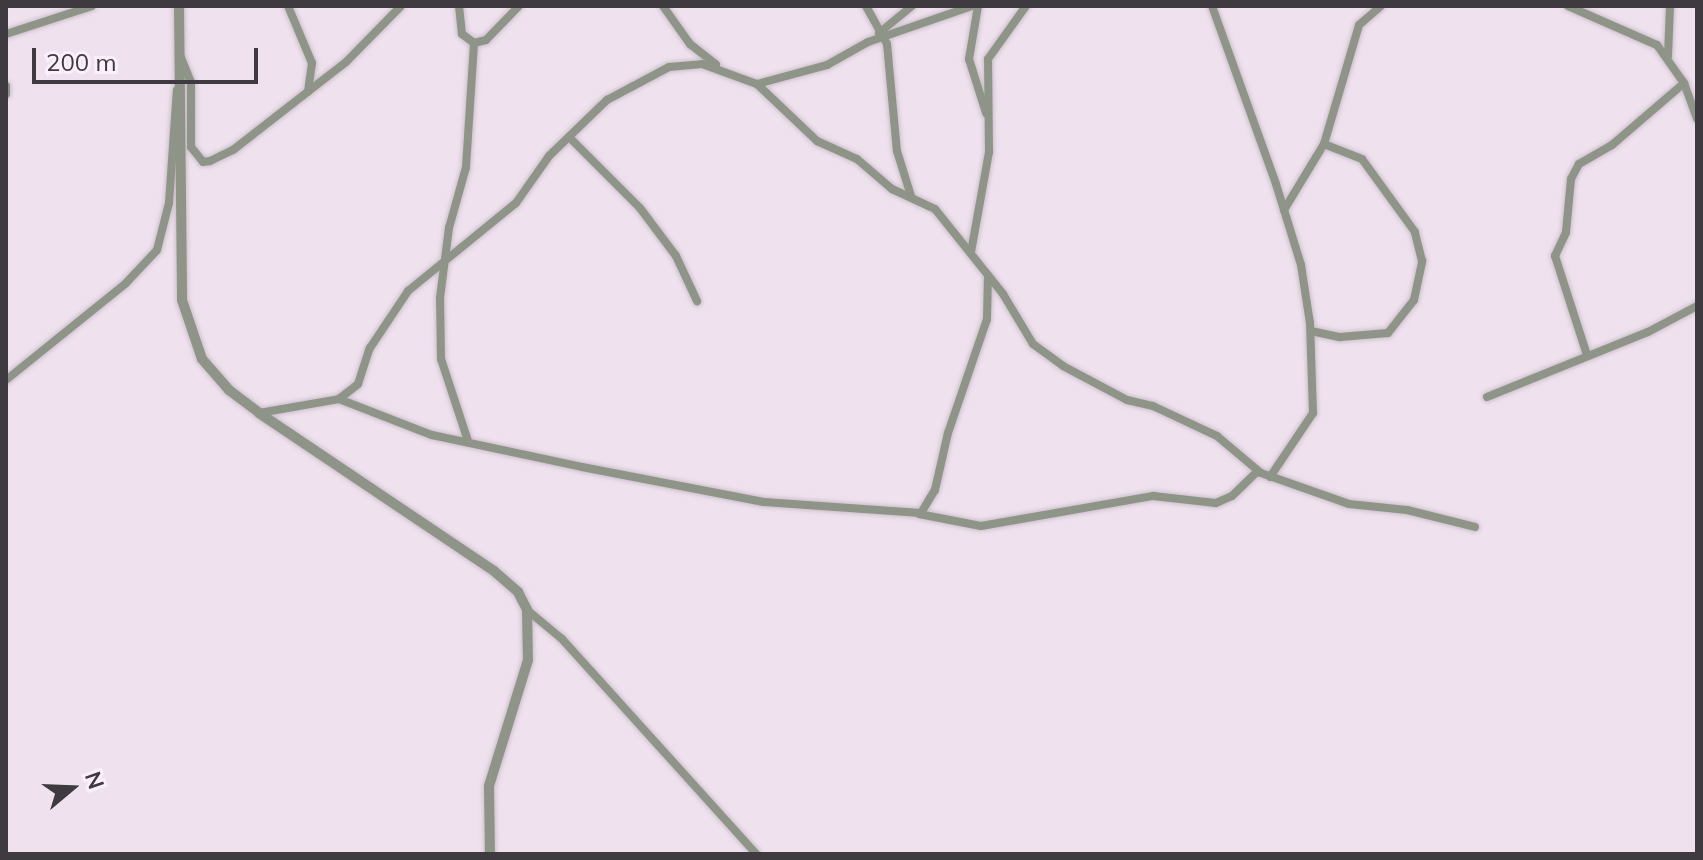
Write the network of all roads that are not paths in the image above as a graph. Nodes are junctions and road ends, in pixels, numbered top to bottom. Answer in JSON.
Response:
{"nodes":[{"id":1,"x":92,"y":6,"type":"edge"},
{"id":2,"x":179,"y":6,"type":"edge"},
{"id":3,"x":288,"y":6,"type":"edge"},
{"id":4,"x":401,"y":6,"type":"edge"},
{"id":5,"x":459,"y":6,"type":"edge"},
{"id":6,"x":519,"y":6,"type":"edge"},
{"id":7,"x":663,"y":6,"type":"edge"},
{"id":8,"x":866,"y":6,"type":"edge"},
{"id":9,"x":912,"y":6,"type":"edge"},
{"id":10,"x":972,"y":6,"type":"edge"},
{"id":11,"x":978,"y":6,"type":"edge"},
{"id":12,"x":1026,"y":6,"type":"edge"},
{"id":13,"x":1212,"y":6,"type":"edge"},
{"id":14,"x":1381,"y":6,"type":"edge"},
{"id":15,"x":1568,"y":6,"type":"edge"},
{"id":16,"x":1670,"y":6,"type":"edge"},
{"id":17,"x":6,"y":34,"type":"edge"},
{"id":18,"x":882,"y":35,"type":"junction"},
{"id":19,"x":474,"y":43,"type":"junction"},
{"id":20,"x":179,"y":51,"type":"junction"},
{"id":21,"x":1668,"y":56,"type":"junction"},
{"id":22,"x":723,"y":68,"type":"junction"},
{"id":23,"x":1684,"y":83,"type":"junction"},
{"id":24,"x":178,"y":84,"type":"junction"},
{"id":25,"x":757,"y":84,"type":"junction"},
{"id":26,"x":6,"y":86,"type":"edge"},
{"id":27,"x":308,"y":93,"type":"junction"},
{"id":28,"x":6,"y":94,"type":"edge"},
{"id":29,"x":1697,"y":119,"type":"edge"},
{"id":30,"x":988,"y":120,"type":"junction"},
{"id":31,"x":569,"y":137,"type":"junction"},
{"id":32,"x":1324,"y":144,"type":"junction"},
{"id":33,"x":911,"y":196,"type":"junction"},
{"id":34,"x":1284,"y":210,"type":"junction"},
{"id":35,"x":971,"y":252,"type":"junction"},
{"id":36,"x":445,"y":262,"type":"junction"},
{"id":37,"x":988,"y":275,"type":"junction"},
{"id":38,"x":697,"y":301,"type":"dead end"},
{"id":39,"x":1697,"y":306,"type":"edge"},
{"id":40,"x":1311,"y":331,"type":"junction"},
{"id":41,"x":1587,"y":355,"type":"junction"},
{"id":42,"x":6,"y":380,"type":"edge"},
{"id":43,"x":1487,"y":397,"type":"dead end"},
{"id":44,"x":339,"y":399,"type":"junction"},
{"id":45,"x":259,"y":413,"type":"junction"},
{"id":46,"x":468,"y":441,"type":"junction"},
{"id":47,"x":1258,"y":471,"type":"junction"},
{"id":48,"x":1270,"y":477,"type":"junction"},
{"id":49,"x":919,"y":513,"type":"junction"},
{"id":50,"x":1475,"y":527,"type":"dead end"},
{"id":51,"x":527,"y":610,"type":"junction"},
{"id":52,"x":490,"y":854,"type":"edge"},
{"id":53,"x":756,"y":854,"type":"edge"}],
"edges":[{"from":1,"to":17,"type":"street"},
{"from":2,"to":20,"type":"street"},
{"from":3,"to":27,"type":"street"},
{"from":4,"to":27,"type":"street"},
{"from":5,"to":19,"type":"street"},
{"from":6,"to":19,"type":"street"},
{"from":7,"to":22,"type":"street"},
{"from":8,"to":18,"type":"street"},
{"from":9,"to":18,"type":"street"},
{"from":10,"to":18,"type":"street"},
{"from":11,"to":30,"type":"street"},
{"from":12,"to":30,"type":"street"},
{"from":13,"to":34,"type":"street"},
{"from":14,"to":32,"type":"street"},
{"from":15,"to":21,"type":"street"},
{"from":16,"to":21,"type":"street"},
{"from":18,"to":25,"type":"street"},
{"from":18,"to":33,"type":"street"},
{"from":19,"to":36,"type":"street"},
{"from":20,"to":24,"type":"street"},
{"from":20,"to":27,"type":"street"},
{"from":21,"to":23,"type":"street"},
{"from":22,"to":25,"type":"street"},
{"from":22,"to":31,"type":"street"},
{"from":23,"to":29,"type":"street"},
{"from":23,"to":41,"type":"street"},
{"from":24,"to":42,"type":"street"},
{"from":24,"to":45,"type":"street"},
{"from":25,"to":33,"type":"street"},
{"from":26,"to":28,"type":"street"},
{"from":30,"to":35,"type":"street"},
{"from":31,"to":36,"type":"street"},
{"from":31,"to":38,"type":"street"},
{"from":32,"to":34,"type":"street"},
{"from":32,"to":40,"type":"street"},
{"from":33,"to":35,"type":"street"},
{"from":34,"to":40,"type":"street"},
{"from":35,"to":37,"type":"street"},
{"from":36,"to":44,"type":"street"},
{"from":36,"to":46,"type":"street"},
{"from":37,"to":47,"type":"street"},
{"from":37,"to":49,"type":"street"},
{"from":39,"to":41,"type":"street"},
{"from":40,"to":48,"type":"street"},
{"from":41,"to":43,"type":"street"},
{"from":44,"to":45,"type":"street"},
{"from":44,"to":46,"type":"street"},
{"from":45,"to":51,"type":"street"},
{"from":46,"to":49,"type":"street"},
{"from":47,"to":48,"type":"street"},
{"from":47,"to":49,"type":"street"},
{"from":48,"to":50,"type":"street"},
{"from":51,"to":52,"type":"street"},
{"from":51,"to":53,"type":"street"}]}
